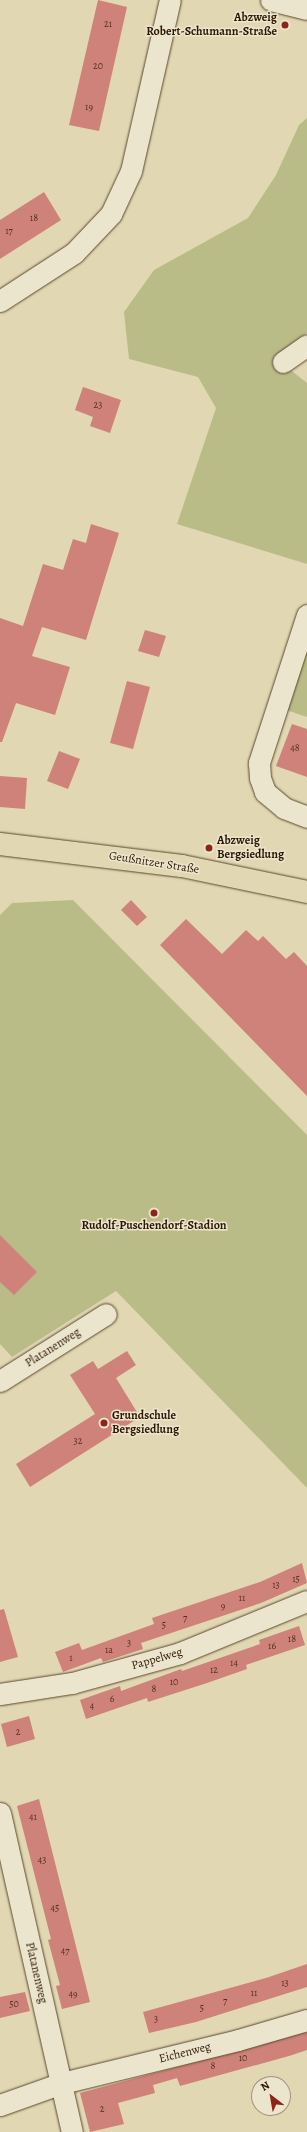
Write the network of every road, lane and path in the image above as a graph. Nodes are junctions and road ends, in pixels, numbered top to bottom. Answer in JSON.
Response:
{"nodes":[{"id":1,"x":170,"y":0,"type":"edge"},
{"id":2,"x":271,"y":0,"type":"edge"},
{"id":3,"x":307,"y":8,"type":"edge"},
{"id":4,"x":0,"y":301,"type":"edge"},
{"id":5,"x":307,"y":345,"type":"edge"},
{"id":6,"x":283,"y":362,"type":"dead end"},
{"id":7,"x":307,"y":615,"type":"edge"},
{"id":8,"x":307,"y":817,"type":"edge"},
{"id":9,"x":0,"y":844,"type":"edge"},
{"id":10,"x":307,"y":892,"type":"edge"},
{"id":11,"x":106,"y":1314,"type":"dead end"},
{"id":12,"x":0,"y":1381,"type":"edge"},
{"id":13,"x":307,"y":1601,"type":"edge"},
{"id":14,"x":0,"y":1694,"type":"edge"},
{"id":15,"x":0,"y":1813,"type":"edge"},
{"id":16,"x":307,"y":2020,"type":"edge"},
{"id":17,"x":62,"y":2083,"type":"junction"},
{"id":18,"x":0,"y":2105,"type":"edge"},
{"id":19,"x":72,"y":2132,"type":"edge"}],
"edges":[{"from":1,"to":4,"type":"street"},
{"from":2,"to":3,"type":"street"},
{"from":5,"to":6,"type":"street"},
{"from":7,"to":8,"type":"street"},
{"from":9,"to":10,"type":"main road","name":"Geußnitzer Straße"},
{"from":11,"to":12,"type":"street","name":"Platanenweg"},
{"from":13,"to":14,"type":"street","name":"Pappelweg"},
{"from":15,"to":17,"type":"street","name":"Platanenweg"},
{"from":16,"to":17,"type":"street","name":"Eichenweg"},
{"from":17,"to":18,"type":"street","name":"Eichenweg"},
{"from":17,"to":19,"type":"street","name":"Platanenweg"}]}
